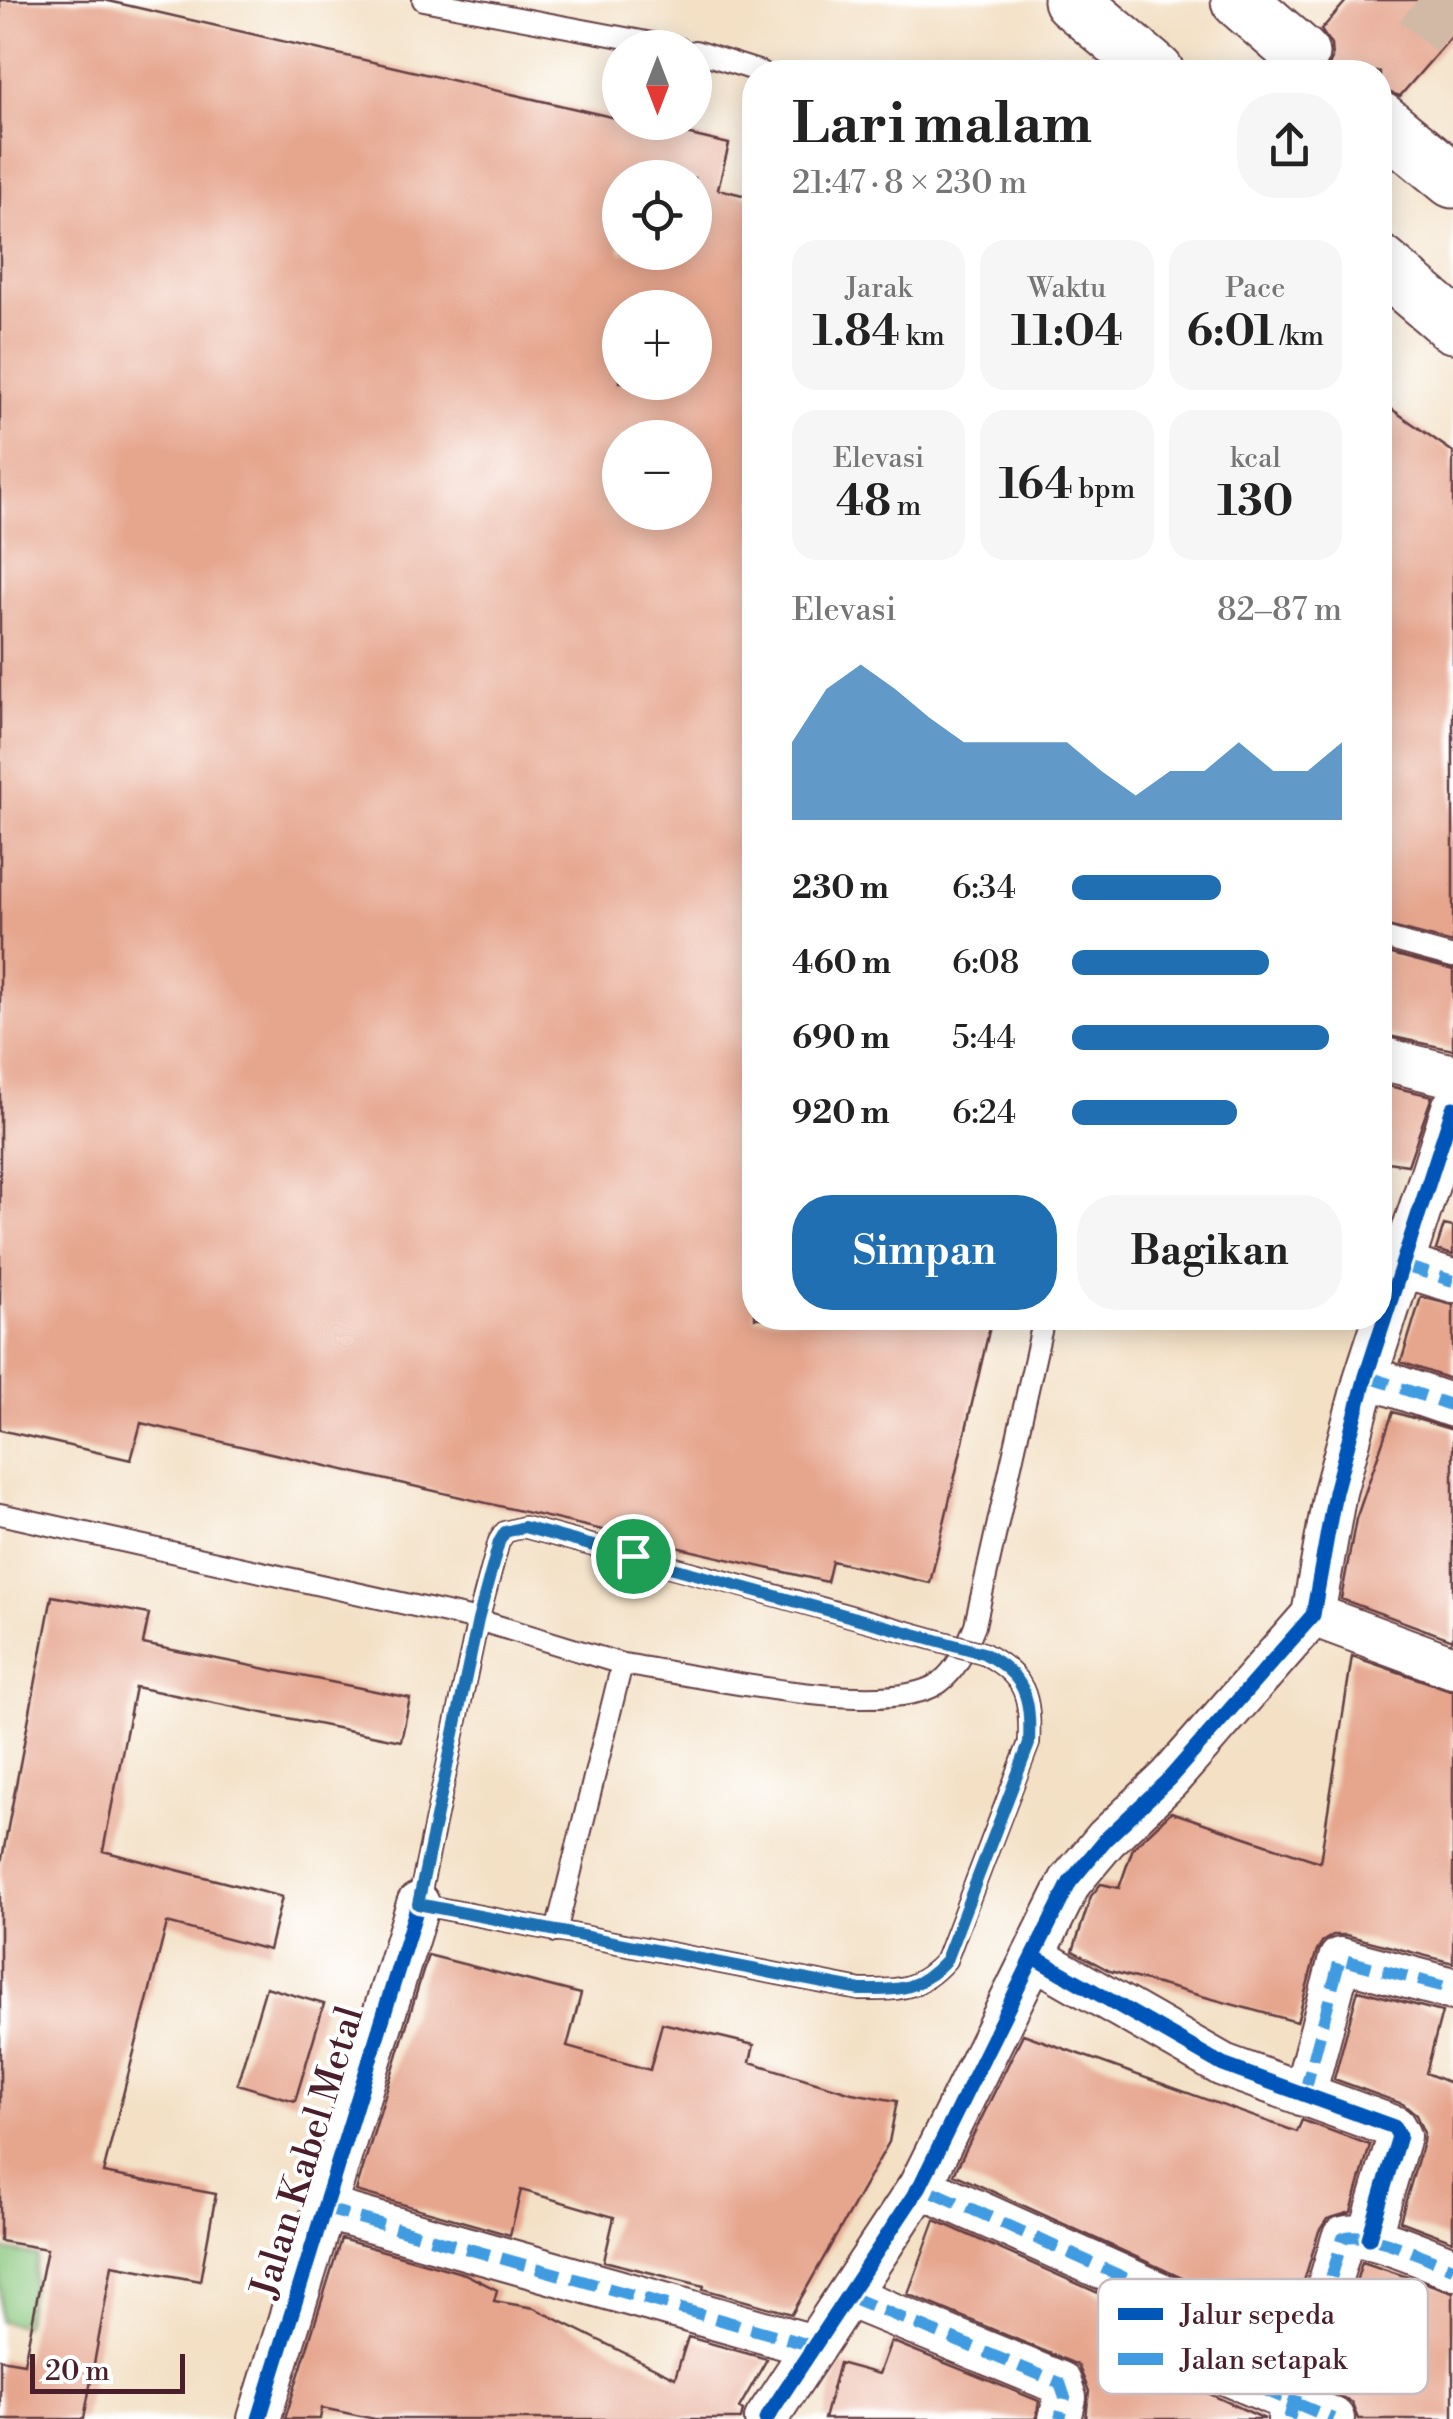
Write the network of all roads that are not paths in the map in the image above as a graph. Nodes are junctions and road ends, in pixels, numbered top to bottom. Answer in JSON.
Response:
{"nodes":[{"id":1,"x":422,"y":0,"type":"edge"},
{"id":2,"x":1071,"y":0,"type":"edge"},
{"id":3,"x":1238,"y":0,"type":"edge"},
{"id":4,"x":602,"y":34,"type":"edge"},
{"id":5,"x":1301,"y":54,"type":"dead end"},
{"id":6,"x":712,"y":56,"type":"edge"},
{"id":7,"x":1142,"y":60,"type":"edge"},
{"id":8,"x":742,"y":66,"type":"edge"},
{"id":9,"x":1392,"y":130,"type":"edge"},
{"id":10,"x":1453,"y":180,"type":"edge"},
{"id":11,"x":1392,"y":273,"type":"edge"},
{"id":12,"x":1453,"y":325,"type":"edge"},
{"id":13,"x":1392,"y":941,"type":"edge"},
{"id":14,"x":1453,"y":957,"type":"edge"},
{"id":15,"x":1392,"y":1061,"type":"edge"},
{"id":16,"x":1453,"y":1076,"type":"edge"},
{"id":17,"x":1453,"y":1108,"type":"edge"},
{"id":18,"x":1404,"y":1266,"type":"junction"},
{"id":19,"x":1453,"y":1281,"type":"edge"},
{"id":20,"x":1392,"y":1301,"type":"edge"},
{"id":21,"x":1041,"y":1330,"type":"edge"},
{"id":22,"x":1382,"y":1330,"type":"edge"},
{"id":23,"x":1366,"y":1376,"type":"junction"},
{"id":24,"x":1453,"y":1406,"type":"edge"},
{"id":25,"x":0,"y":1514,"type":"edge"},
{"id":26,"x":1313,"y":1615,"type":"junction"},
{"id":27,"x":478,"y":1620,"type":"junction"},
{"id":28,"x":622,"y":1664,"type":"junction"},
{"id":29,"x":1453,"y":1667,"type":"edge"},
{"id":30,"x":418,"y":1904,"type":"junction"},
{"id":31,"x":556,"y":1932,"type":"junction"},
{"id":32,"x":1034,"y":1958,"type":"junction"},
{"id":33,"x":1453,"y":1990,"type":"edge"},
{"id":34,"x":1304,"y":2095,"type":"junction"},
{"id":35,"x":920,"y":2186,"type":"junction"},
{"id":36,"x":322,"y":2208,"type":"junction"},
{"id":37,"x":1369,"y":2238,"type":"junction"},
{"id":38,"x":1453,"y":2268,"type":"edge"},
{"id":39,"x":1127,"y":2279,"type":"edge"},
{"id":40,"x":1331,"y":2279,"type":"edge"},
{"id":41,"x":848,"y":2296,"type":"junction"},
{"id":42,"x":814,"y":2346,"type":"junction"},
{"id":43,"x":1259,"y":2394,"type":"edge"},
{"id":44,"x":1291,"y":2411,"type":"edge"},
{"id":45,"x":259,"y":2419,"type":"edge"},
{"id":46,"x":766,"y":2419,"type":"edge"},
{"id":47,"x":1060,"y":2419,"type":"edge"},
{"id":48,"x":1333,"y":2419,"type":"edge"}],
"edges":[{"from":1,"to":4,"type":"lane"},
{"from":2,"to":7,"type":"highway"},
{"from":3,"to":5,"type":"highway"},
{"from":6,"to":8,"type":"lane"},
{"from":9,"to":10,"type":"highway"},
{"from":11,"to":12,"type":"highway"},
{"from":13,"to":14,"type":"lane"},
{"from":15,"to":16,"type":"street"},
{"from":17,"to":18,"type":"street"},
{"from":18,"to":19,"type":"street"},
{"from":18,"to":20,"type":"street"},
{"from":21,"to":28,"type":"lane"},
{"from":22,"to":23,"type":"street"},
{"from":23,"to":24,"type":"street"},
{"from":23,"to":26,"type":"street"},
{"from":25,"to":27,"type":"lane"},
{"from":26,"to":29,"type":"street"},
{"from":26,"to":32,"type":"street"},
{"from":27,"to":28,"type":"lane"},
{"from":27,"to":30,"type":"lane","name":"Jalan Kabel Metal"},
{"from":27,"to":31,"type":"lane","name":"Jalan Kabel Metal","bridge":true},
{"from":28,"to":31,"type":"lane"},
{"from":30,"to":31,"type":"lane"},
{"from":30,"to":36,"type":"street","name":"Jalan Kabel Metal"},
{"from":32,"to":34,"type":"street"},
{"from":32,"to":35,"type":"street"},
{"from":33,"to":34,"type":"street"},
{"from":34,"to":37,"type":"street"},
{"from":35,"to":39,"type":"street"},
{"from":35,"to":41,"type":"street"},
{"from":36,"to":42,"type":"street"},
{"from":36,"to":45,"type":"street","name":"Jalan Kabel Metal"},
{"from":37,"to":38,"type":"street"},
{"from":37,"to":40,"type":"street"},
{"from":41,"to":42,"type":"street"},
{"from":41,"to":47,"type":"street"},
{"from":42,"to":46,"type":"street"},
{"from":43,"to":44,"type":"street"},
{"from":44,"to":48,"type":"street"}]}
